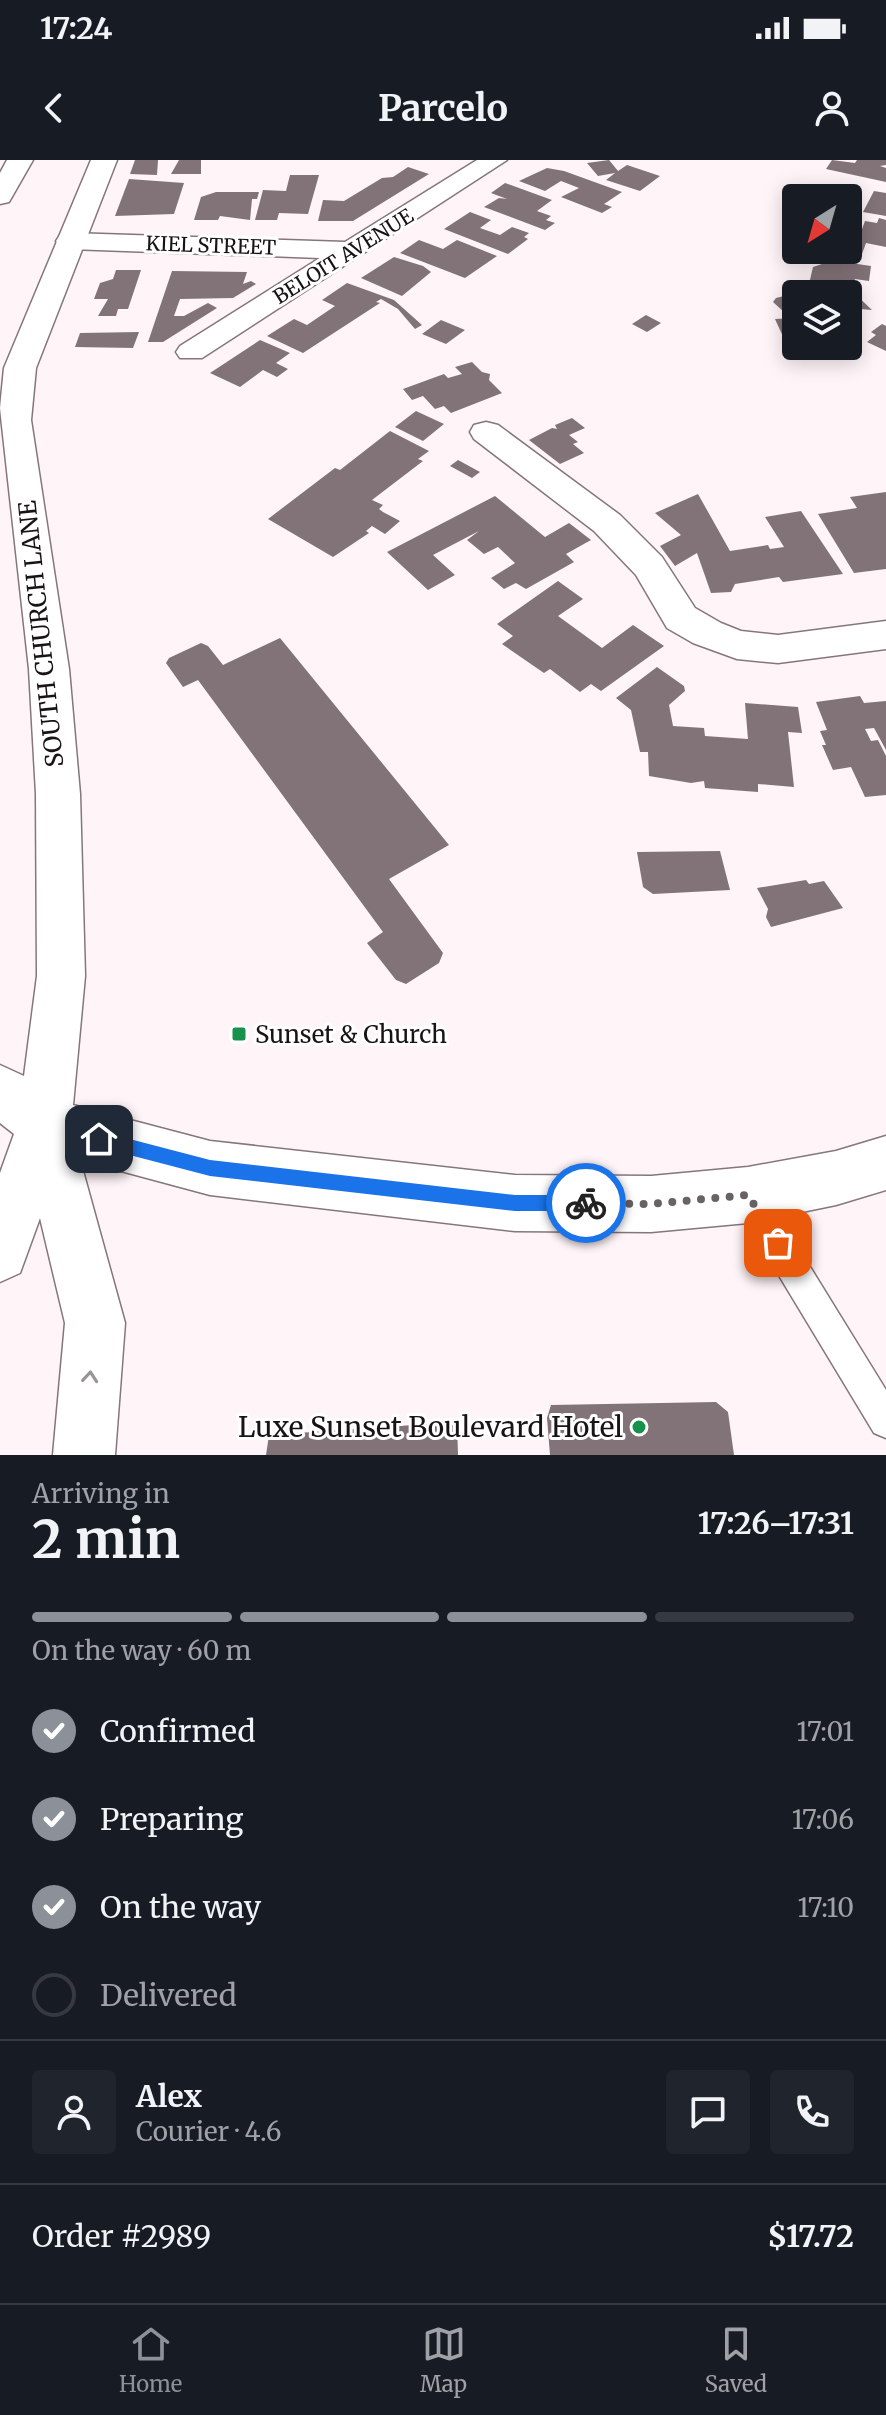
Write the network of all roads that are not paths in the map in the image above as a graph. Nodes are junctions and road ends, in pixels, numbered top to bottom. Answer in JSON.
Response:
{"nodes":[{"id":1,"x":20,"y":160,"type":"edge"},
{"id":2,"x":104,"y":160,"type":"edge"},
{"id":3,"x":494,"y":160,"type":"edge"},
{"id":4,"x":0,"y":196,"type":"edge"},
{"id":5,"x":70,"y":241,"type":"junction"},
{"id":6,"x":352,"y":251,"type":"junction"},
{"id":7,"x":191,"y":352,"type":"dead end"},
{"id":8,"x":486,"y":432,"type":"dead end"},
{"id":9,"x":886,"y":635,"type":"edge"},
{"id":10,"x":0,"y":1090,"type":"edge"},
{"id":11,"x":22,"y":1136,"type":"edge"},
{"id":12,"x":886,"y":1163,"type":"edge"},
{"id":13,"x":748,"y":1195,"type":"junction"},
{"id":14,"x":0,"y":1253,"type":"edge"},
{"id":15,"x":886,"y":1421,"type":"edge"},
{"id":16,"x":84,"y":1455,"type":"edge"}],
"edges":[{"from":1,"to":4,"type":"main road"},
{"from":2,"to":5,"type":"main road","name":"SOUTH CHURCH LANE"},
{"from":3,"to":6,"type":"main road","name":"BELOIT AVENUE"},
{"from":5,"to":6,"type":"main road","name":"KIEL STREET"},
{"from":5,"to":11,"type":"main road","name":"SOUTH CHURCH LANE"},
{"from":6,"to":7,"type":"main road","name":"BELOIT AVENUE"},
{"from":8,"to":9,"type":"main road"},
{"from":10,"to":11,"type":"main road"},
{"from":11,"to":13,"type":"main road"},
{"from":11,"to":14,"type":"main road"},
{"from":16,"to":11,"type":"main road","one_way":true},
{"from":12,"to":13,"type":"main road"},
{"from":13,"to":15,"type":"lane"}]}
